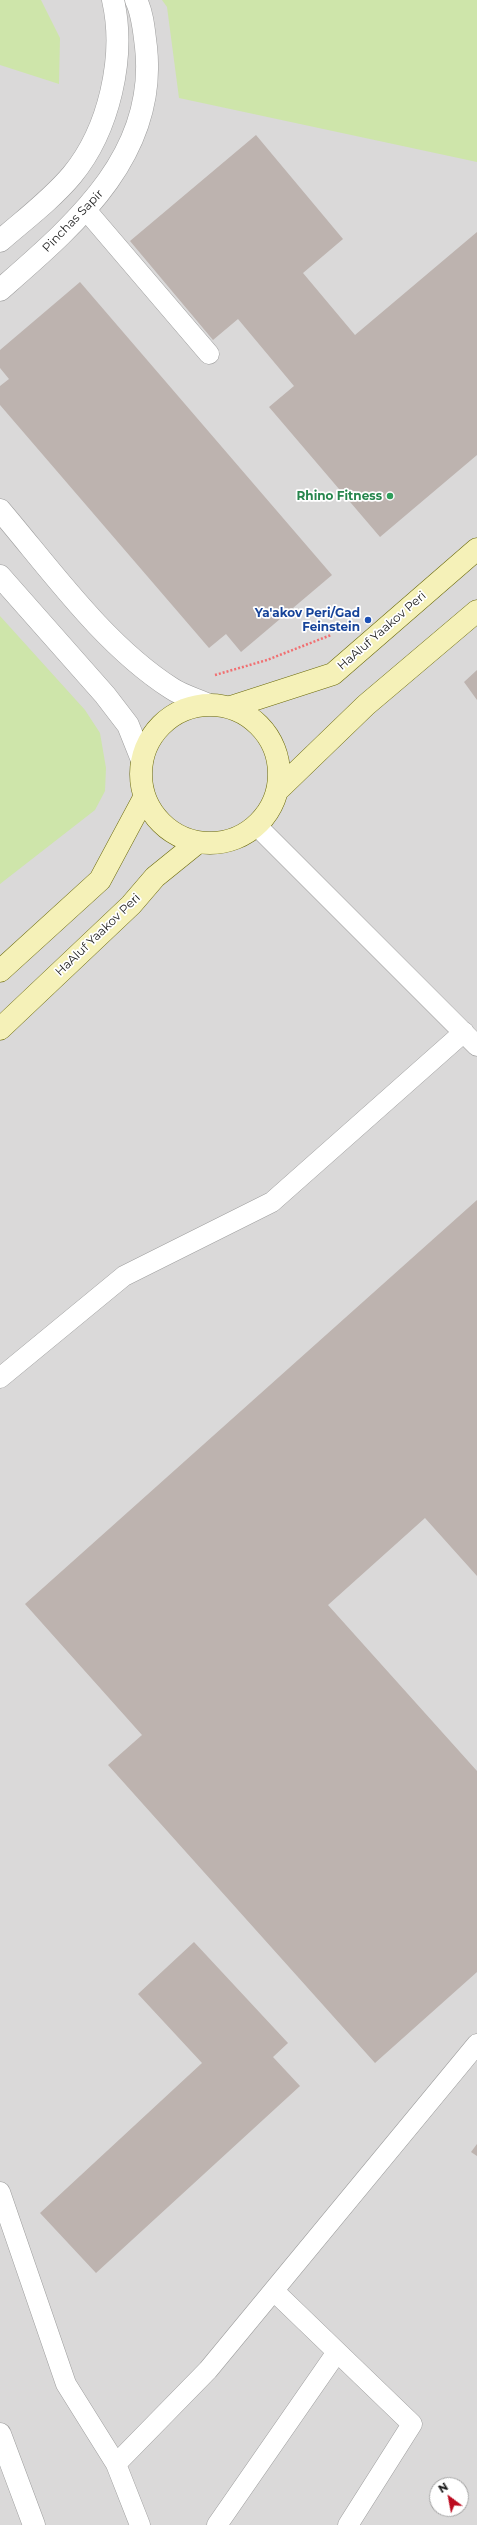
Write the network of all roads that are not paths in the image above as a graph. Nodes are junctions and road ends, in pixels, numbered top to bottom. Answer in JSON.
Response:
{"nodes":[{"id":1,"x":113,"y":0,"type":"edge"},
{"id":2,"x":136,"y":0,"type":"edge"},
{"id":3,"x":86,"y":210,"type":"junction"},
{"id":4,"x":0,"y":241,"type":"edge"},
{"id":5,"x":0,"y":290,"type":"edge"},
{"id":6,"x":209,"y":354,"type":"dead end"},
{"id":7,"x":0,"y":510,"type":"edge"},
{"id":8,"x":477,"y":549,"type":"edge"},
{"id":9,"x":0,"y":576,"type":"edge"},
{"id":10,"x":477,"y":611,"type":"edge"},
{"id":11,"x":206,"y":704,"type":"junction"},
{"id":12,"x":230,"y":707,"type":"junction"},
{"id":13,"x":142,"y":760,"type":"junction"},
{"id":14,"x":279,"y":789,"type":"junction"},
{"id":15,"x":144,"y":798,"type":"junction"},
{"id":16,"x":257,"y":826,"type":"junction"},
{"id":17,"x":197,"y":843,"type":"junction"},
{"id":18,"x":0,"y":971,"type":"edge"},
{"id":19,"x":0,"y":1028,"type":"edge"},
{"id":20,"x":471,"y":1039,"type":"edge"},
{"id":21,"x":0,"y":1378,"type":"edge"},
{"id":22,"x":477,"y":2044,"type":"edge"},
{"id":23,"x":0,"y":2192,"type":"edge"},
{"id":24,"x":274,"y":2291,"type":"junction"},
{"id":25,"x":337,"y":2352,"type":"junction"},
{"id":26,"x":0,"y":2434,"type":"edge"},
{"id":27,"x":116,"y":2464,"type":"junction"},
{"id":28,"x":34,"y":2525,"type":"edge"},
{"id":29,"x":140,"y":2525,"type":"edge"},
{"id":30,"x":217,"y":2525,"type":"edge"},
{"id":31,"x":348,"y":2525,"type":"edge"}],
"edges":[{"from":1,"to":4,"type":"street"},
{"from":2,"to":3,"type":"street","name":"Pinchas Sapir"},
{"from":3,"to":5,"type":"street","name":"Pinchas Sapir"},
{"from":3,"to":6,"type":"lane"},
{"from":7,"to":11,"type":"street"},
{"from":8,"to":12,"type":"street","name":"HaAluf Yaakov Peri"},
{"from":9,"to":13,"type":"street"},
{"from":10,"to":14,"type":"street"},
{"from":11,"to":12,"type":"street"},
{"from":11,"to":13,"type":"street"},
{"from":12,"to":14,"type":"street"},
{"from":13,"to":15,"type":"street"},
{"from":14,"to":16,"type":"street"},
{"from":15,"to":17,"type":"street"},
{"from":15,"to":18,"type":"street"},
{"from":16,"to":17,"type":"street"},
{"from":16,"to":20,"type":"lane"},
{"from":17,"to":19,"type":"street","name":"HaAluf Yaakov Peri"},
{"from":20,"to":21,"type":"lane"},
{"from":22,"to":24,"type":"lane"},
{"from":23,"to":27,"type":"lane"},
{"from":24,"to":25,"type":"lane"},
{"from":24,"to":27,"type":"lane"},
{"from":25,"to":30,"type":"lane"},
{"from":25,"to":31,"type":"lane"},
{"from":26,"to":28,"type":"street"},
{"from":27,"to":29,"type":"lane"}]}
